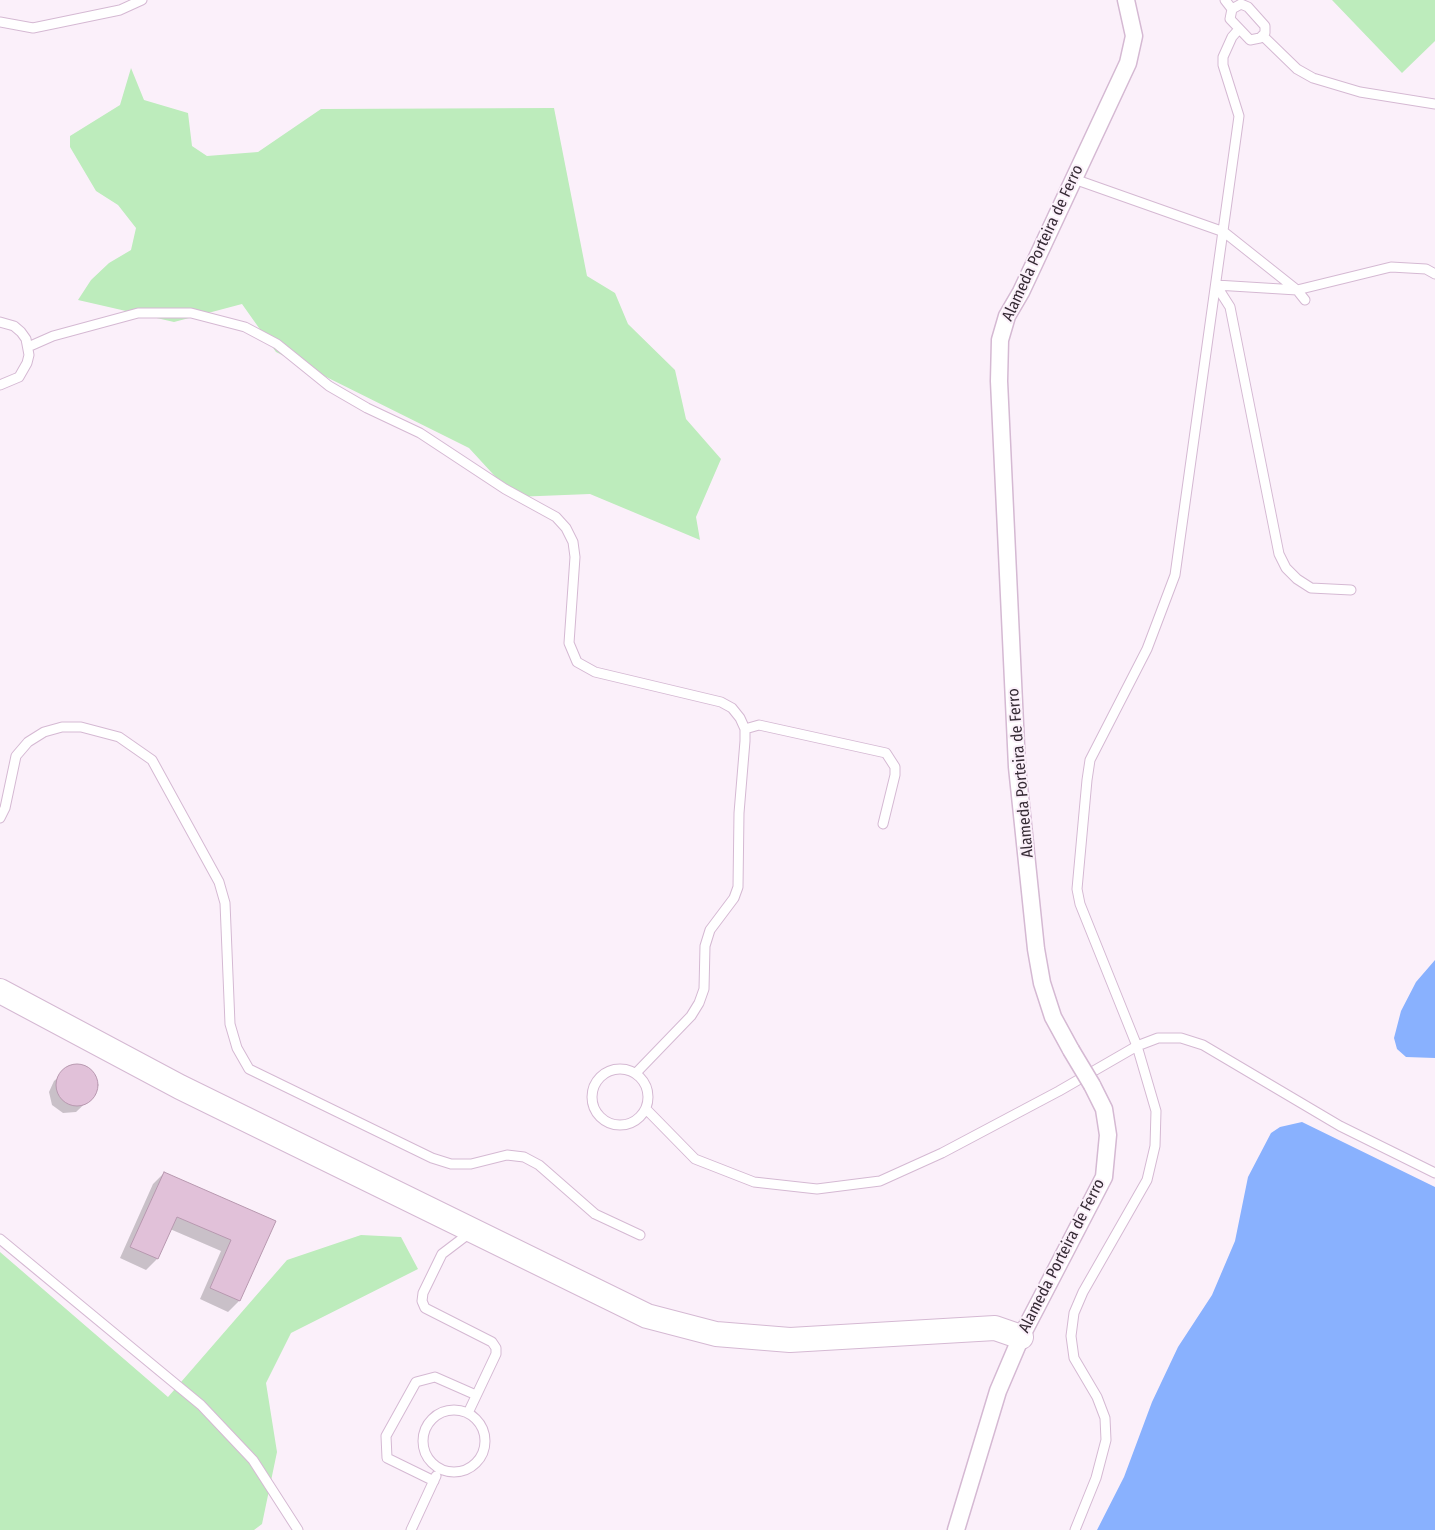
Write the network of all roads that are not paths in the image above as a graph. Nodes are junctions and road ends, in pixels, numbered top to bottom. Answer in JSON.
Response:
{"nodes":[{"id":1,"x":142,"y":0,"type":"edge"},
{"id":2,"x":1126,"y":0,"type":"edge"},
{"id":3,"x":1225,"y":0,"type":"edge"},
{"id":4,"x":1232,"y":9,"type":"junction"},
{"id":5,"x":0,"y":22,"type":"edge"},
{"id":6,"x":1239,"y":29,"type":"junction"},
{"id":7,"x":1263,"y":36,"type":"junction"},
{"id":8,"x":1435,"y":104,"type":"edge"},
{"id":9,"x":1074,"y":179,"type":"junction"},
{"id":10,"x":1224,"y":232,"type":"junction"},
{"id":11,"x":1435,"y":274,"type":"edge"},
{"id":12,"x":1216,"y":285,"type":"junction"},
{"id":13,"x":1296,"y":290,"type":"junction"},
{"id":14,"x":1305,"y":300,"type":"dead end"},
{"id":15,"x":0,"y":322,"type":"edge"},
{"id":16,"x":28,"y":347,"type":"junction"},
{"id":17,"x":0,"y":385,"type":"edge"},
{"id":18,"x":1351,"y":590,"type":"dead end"},
{"id":19,"x":744,"y":729,"type":"junction"},
{"id":20,"x":0,"y":818,"type":"edge"},
{"id":21,"x":883,"y":824,"type":"dead end"},
{"id":22,"x":0,"y":991,"type":"edge"},
{"id":23,"x":1137,"y":1046,"type":"junction"},
{"id":24,"x":636,"y":1073,"type":"junction"},
{"id":25,"x":646,"y":1109,"type":"junction"},
{"id":26,"x":1435,"y":1173,"type":"edge"},
{"id":27,"x":473,"y":1231,"type":"junction"},
{"id":28,"x":640,"y":1235,"type":"dead end"},
{"id":29,"x":0,"y":1238,"type":"edge"},
{"id":30,"x":1021,"y":1337,"type":"junction"},
{"id":31,"x":476,"y":1395,"type":"junction"},
{"id":32,"x":468,"y":1413,"type":"junction"},
{"id":33,"x":440,"y":1469,"type":"junction"},
{"id":34,"x":434,"y":1481,"type":"junction"},
{"id":35,"x":298,"y":1530,"type":"edge"},
{"id":36,"x":411,"y":1530,"type":"edge"},
{"id":37,"x":956,"y":1530,"type":"edge"},
{"id":38,"x":1075,"y":1530,"type":"edge"}],
"edges":[{"from":1,"to":5,"type":"lane"},
{"from":2,"to":9,"type":"street","name":"Alameda Porteira de Ferro"},
{"from":3,"to":4,"type":"lane"},
{"from":4,"to":6,"type":"lane"},
{"from":4,"to":7,"type":"lane"},
{"from":6,"to":7,"type":"lane"},
{"from":6,"to":10,"type":"lane"},
{"from":7,"to":8,"type":"lane"},
{"from":9,"to":10,"type":"lane"},
{"from":9,"to":30,"type":"street","name":"Alameda Porteira de Ferro","bridge":true},
{"from":10,"to":12,"type":"lane"},
{"from":10,"to":13,"type":"lane"},
{"from":11,"to":13,"type":"lane"},
{"from":12,"to":13,"type":"lane"},
{"from":12,"to":18,"type":"lane"},
{"from":12,"to":23,"type":"lane"},
{"from":13,"to":14,"type":"lane"},
{"from":15,"to":16,"type":"lane"},
{"from":16,"to":17,"type":"lane"},
{"from":16,"to":19,"type":"lane"},
{"from":19,"to":21,"type":"lane"},
{"from":19,"to":24,"type":"lane"},
{"from":20,"to":28,"type":"lane"},
{"from":22,"to":27,"type":"street"},
{"from":23,"to":25,"type":"lane"},
{"from":23,"to":26,"type":"lane"},
{"from":23,"to":38,"type":"lane"},
{"from":24,"to":25,"type":"lane"},
{"from":24,"to":25,"type":"lane"},
{"from":27,"to":30,"type":"street"},
{"from":27,"to":31,"type":"lane"},
{"from":29,"to":35,"type":"lane"},
{"from":30,"to":37,"type":"street","name":"Alameda Porteira de Ferro"},
{"from":31,"to":32,"type":"lane"},
{"from":31,"to":34,"type":"lane"},
{"from":32,"to":33,"type":"lane"},
{"from":32,"to":33,"type":"lane"},
{"from":33,"to":34,"type":"lane"},
{"from":34,"to":36,"type":"lane"}]}
